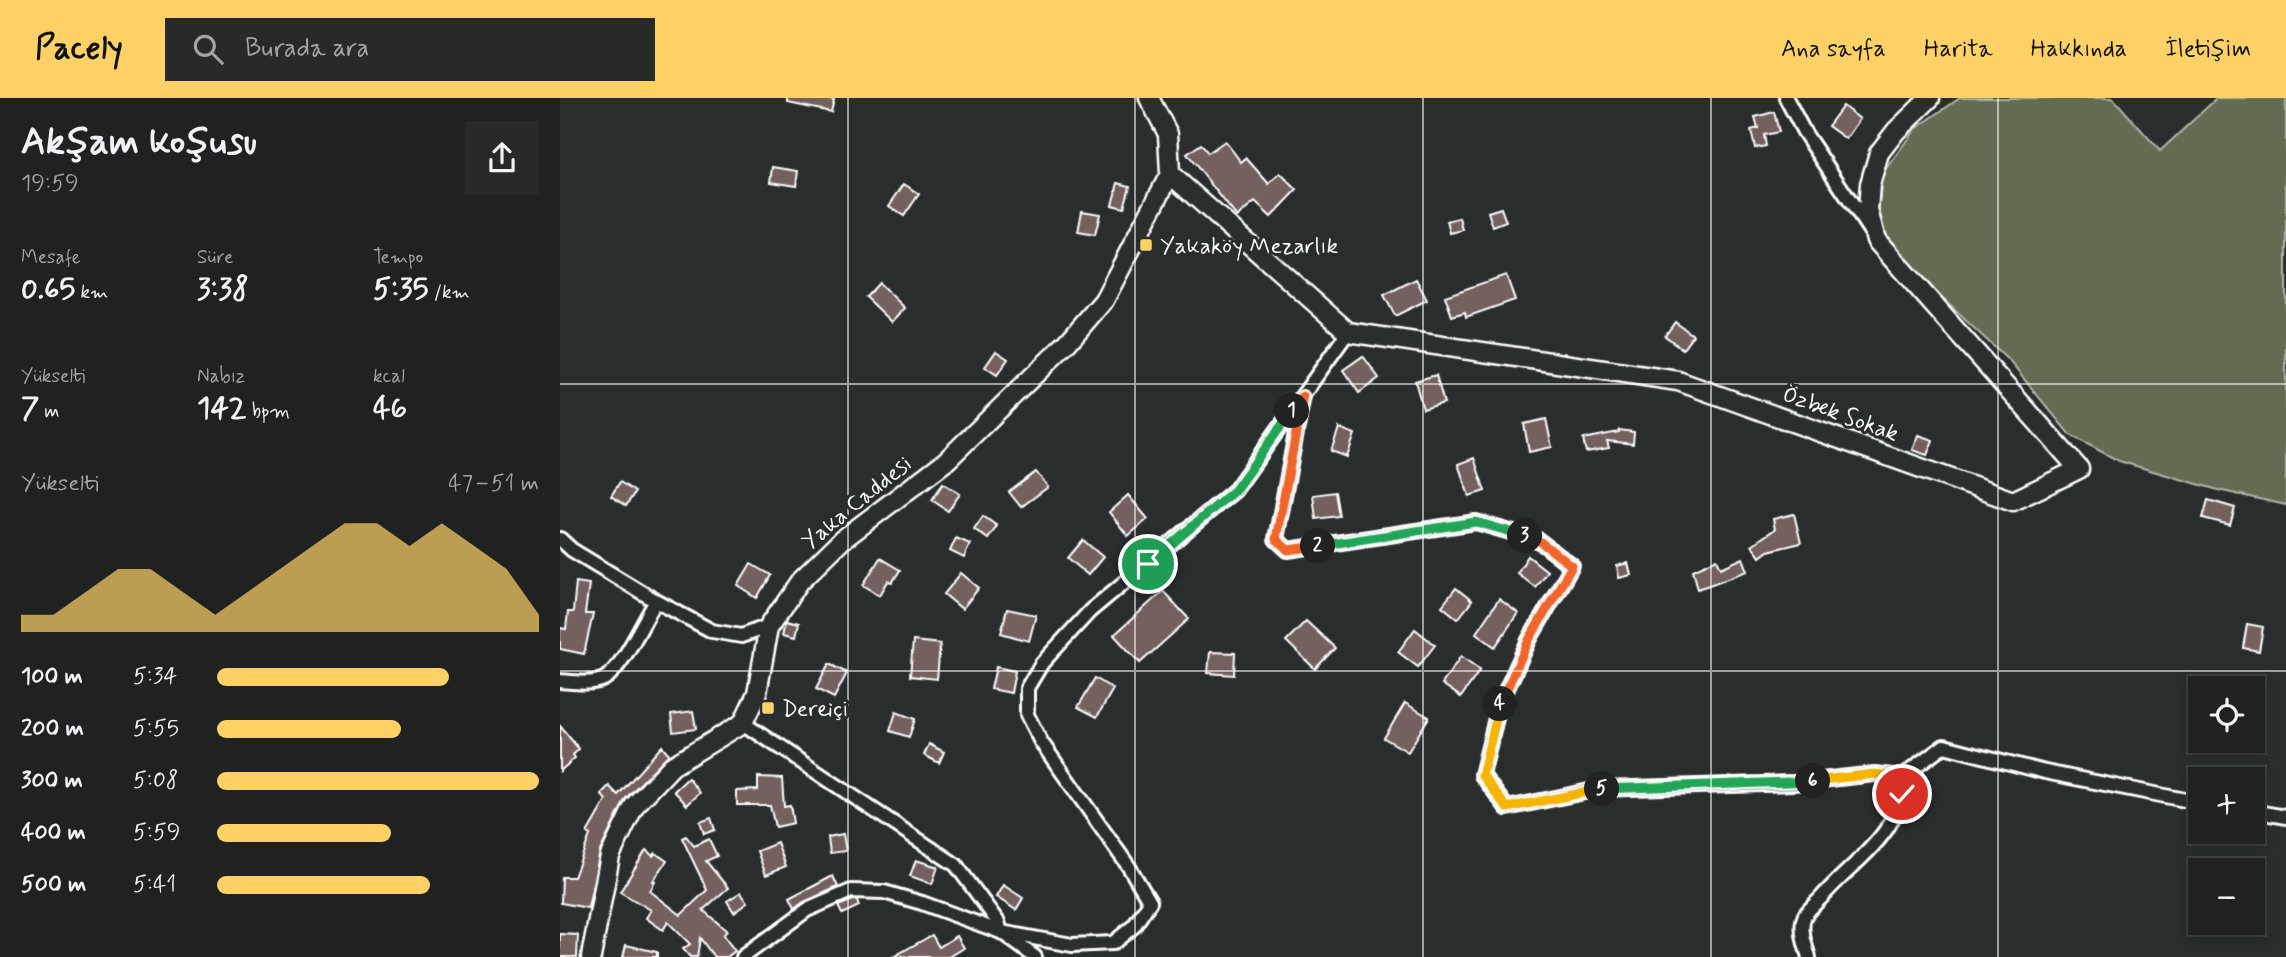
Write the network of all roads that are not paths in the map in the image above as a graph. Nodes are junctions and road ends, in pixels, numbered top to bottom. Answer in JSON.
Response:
{"nodes":[{"id":1,"x":1149,"y":98,"type":"edge"},
{"id":2,"x":1786,"y":98,"type":"edge"},
{"id":3,"x":1930,"y":98,"type":"edge"},
{"id":4,"x":1170,"y":174,"type":"junction"},
{"id":5,"x":1876,"y":240,"type":"junction"},
{"id":6,"x":1348,"y":332,"type":"junction"},
{"id":7,"x":1303,"y":396,"type":"junction"},
{"id":8,"x":560,"y":539,"type":"edge"},
{"id":9,"x":656,"y":601,"type":"junction"},
{"id":10,"x":769,"y":626,"type":"junction"},
{"id":11,"x":560,"y":681,"type":"edge"},
{"id":12,"x":743,"y":723,"type":"junction"},
{"id":13,"x":1902,"y":778,"type":"junction"},
{"id":14,"x":2188,"y":801,"type":"edge"},
{"id":15,"x":2265,"y":813,"type":"edge"},
{"id":16,"x":2286,"y":817,"type":"edge"},
{"id":17,"x":1001,"y":932,"type":"junction"},
{"id":18,"x":591,"y":957,"type":"edge"},
{"id":19,"x":743,"y":957,"type":"edge"},
{"id":20,"x":1035,"y":957,"type":"edge"},
{"id":21,"x":1809,"y":957,"type":"edge"}],
"edges":[{"from":1,"to":4,"type":"street"},
{"from":2,"to":5,"type":"street"},
{"from":3,"to":5,"type":"street","name":"Özbek Sokak"},
{"from":4,"to":6,"type":"street"},
{"from":4,"to":10,"type":"street","name":"Yaka Caddesi"},
{"from":5,"to":6,"type":"street","name":"Özbek Sokak"},
{"from":6,"to":7,"type":"street"},
{"from":7,"to":13,"type":"street"},
{"from":7,"to":17,"type":"street"},
{"from":8,"to":9,"type":"street"},
{"from":9,"to":10,"type":"street"},
{"from":9,"to":11,"type":"street"},
{"from":10,"to":12,"type":"street","name":"Yaka Caddesi"},
{"from":12,"to":17,"type":"street"},
{"from":12,"to":18,"type":"street"},
{"from":13,"to":14,"type":"street"},
{"from":13,"to":21,"type":"street"},
{"from":15,"to":16,"type":"street"},
{"from":17,"to":19,"type":"street"},
{"from":17,"to":20,"type":"street"}]}
